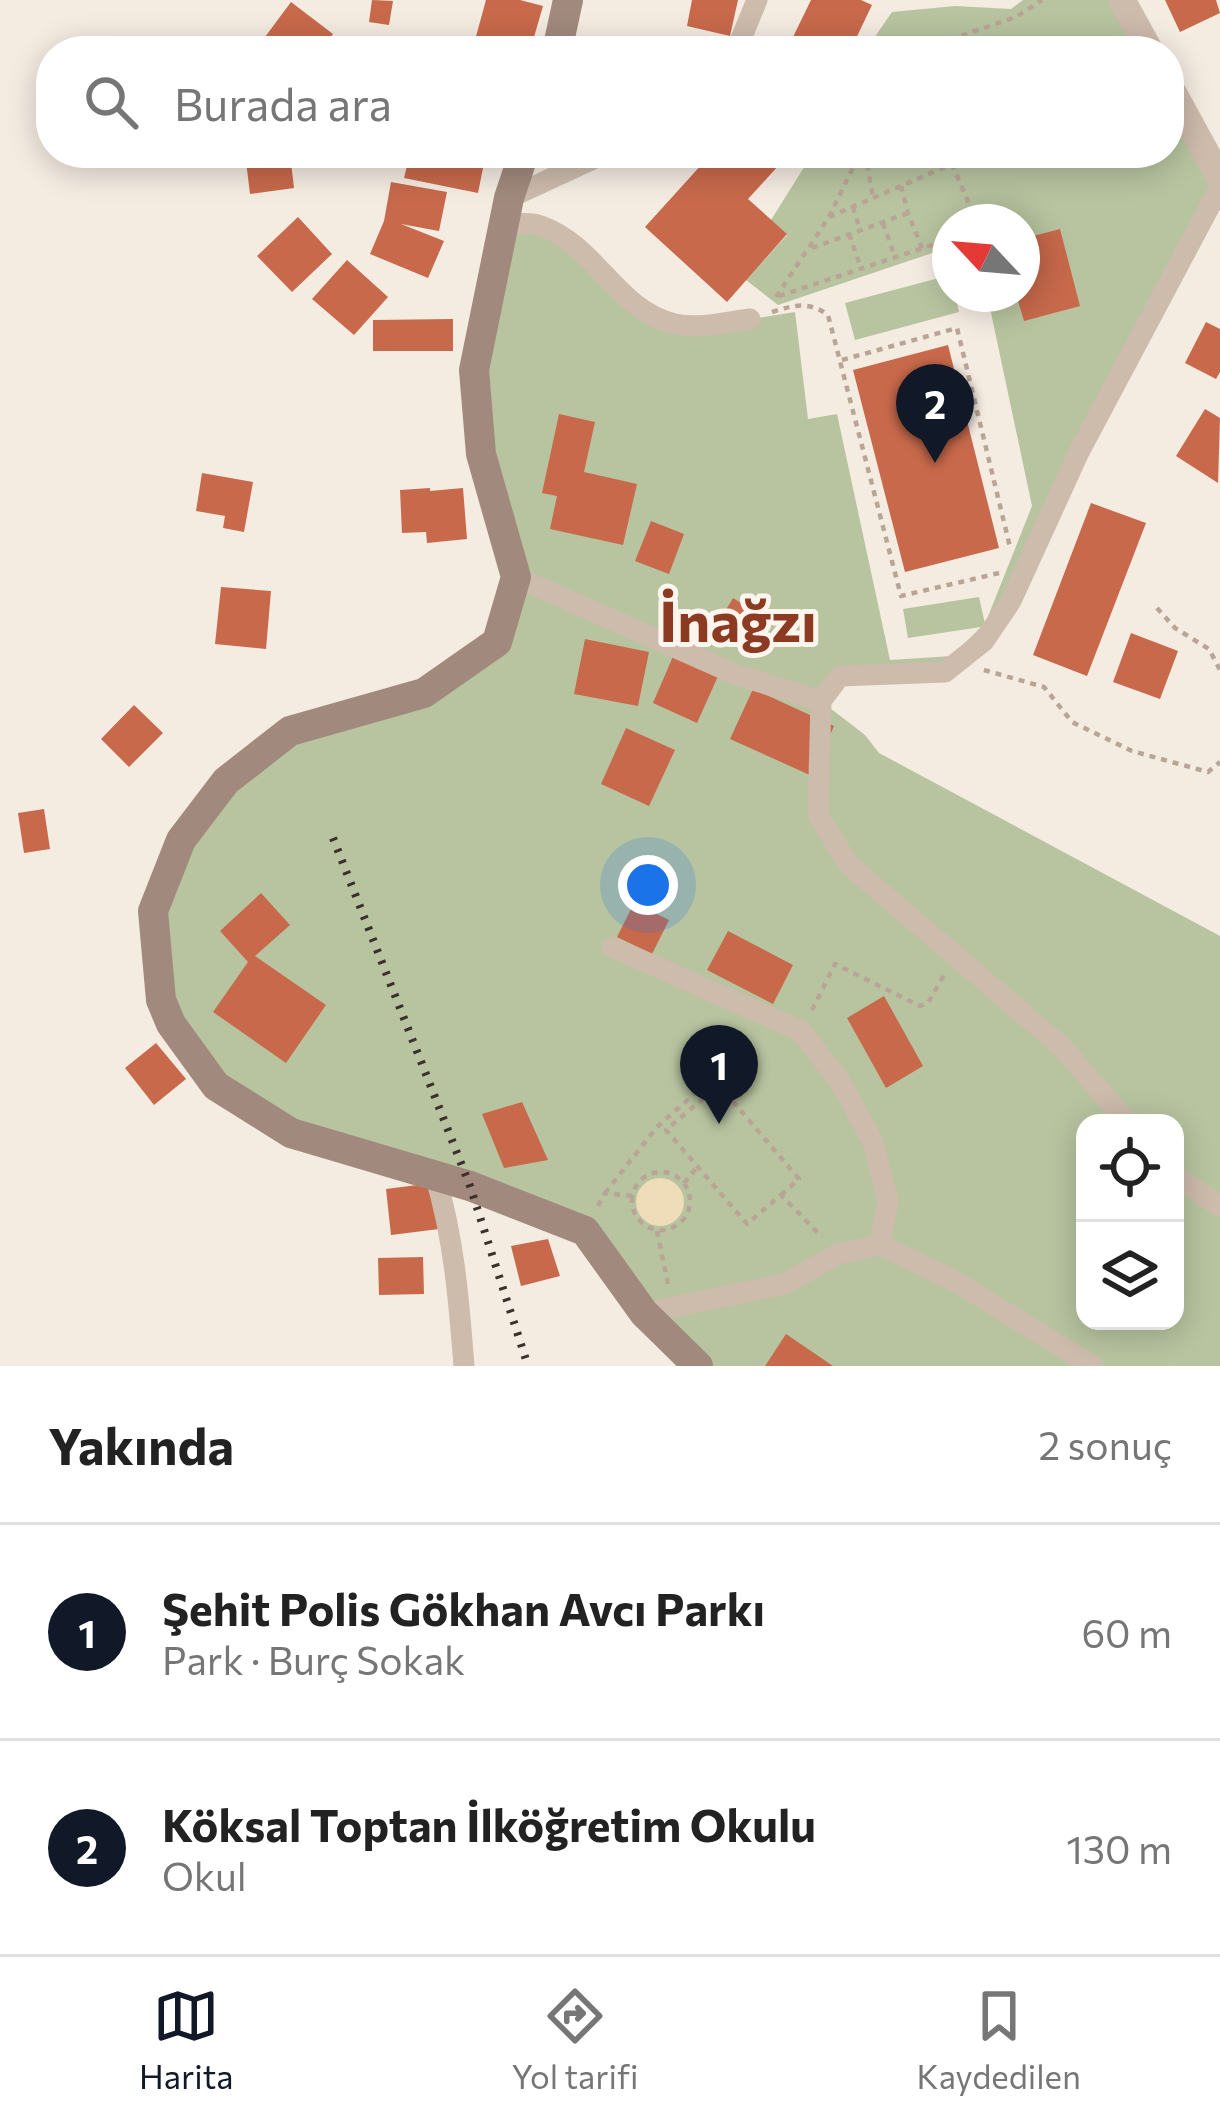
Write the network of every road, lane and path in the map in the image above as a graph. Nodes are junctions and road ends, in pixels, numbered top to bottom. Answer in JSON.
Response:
{"nodes":[{"id":1,"x":568,"y":0,"type":"edge"},
{"id":2,"x":757,"y":0,"type":"edge"},
{"id":3,"x":1042,"y":0,"type":"edge"},
{"id":4,"x":1123,"y":0,"type":"edge"},
{"id":5,"x":560,"y":36,"type":"edge"},
{"id":6,"x":742,"y":36,"type":"edge"},
{"id":7,"x":960,"y":36,"type":"edge"},
{"id":8,"x":1142,"y":36,"type":"edge"},
{"id":9,"x":1184,"y":112,"type":"edge"},
{"id":10,"x":520,"y":168,"type":"edge"},
{"id":11,"x":580,"y":168,"type":"edge"},
{"id":12,"x":854,"y":168,"type":"edge"},
{"id":13,"x":866,"y":168,"type":"edge"},
{"id":14,"x":943,"y":168,"type":"edge"},
{"id":15,"x":954,"y":168,"type":"edge"},
{"id":16,"x":1220,"y":178,"type":"edge"},
{"id":17,"x":901,"y":186,"type":"junction"},
{"id":18,"x":1220,"y":187,"type":"edge"},
{"id":19,"x":873,"y":198,"type":"junction"},
{"id":20,"x":969,"y":204,"type":"edge"},
{"id":21,"x":853,"y":207,"type":"junction"},
{"id":22,"x":507,"y":211,"type":"junction"},
{"id":23,"x":908,"y":213,"type":"junction"},
{"id":24,"x":830,"y":217,"type":"junction"},
{"id":25,"x":883,"y":222,"type":"junction"},
{"id":26,"x":860,"y":230,"type":"junction"},
{"id":27,"x":849,"y":234,"type":"junction"},
{"id":28,"x":932,"y":245,"type":"edge"},
{"id":29,"x":922,"y":248,"type":"junction"},
{"id":30,"x":808,"y":250,"type":"junction"},
{"id":31,"x":895,"y":257,"type":"junction"},
{"id":32,"x":861,"y":268,"type":"junction"},
{"id":33,"x":776,"y":297,"type":"junction"},
{"id":34,"x":750,"y":319,"type":"junction"},
{"id":35,"x":842,"y":359,"type":"junction"},
{"id":36,"x":1011,"y":550,"type":"dead end"},
{"id":37,"x":998,"y":573,"type":"dead end"},
{"id":38,"x":516,"y":577,"type":"junction"},
{"id":39,"x":1157,"y":608,"type":"dead end"},
{"id":40,"x":966,"y":655,"type":"junction"},
{"id":41,"x":1220,"y":670,"type":"edge"},
{"id":42,"x":820,"y":701,"type":"junction"},
{"id":43,"x":1220,"y":762,"type":"edge"},
{"id":44,"x":612,"y":947,"type":"dead end"},
{"id":45,"x":966,"y":965,"type":"junction"},
{"id":46,"x":724,"y":997,"type":"junction"},
{"id":47,"x":801,"y":1031,"type":"junction"},
{"id":48,"x":705,"y":1085,"type":"junction"},
{"id":49,"x":704,"y":1097,"type":"junction"},
{"id":50,"x":1120,"y":1114,"type":"edge"},
{"id":51,"x":698,"y":1166,"type":"junction"},
{"id":52,"x":435,"y":1175,"type":"junction"},
{"id":53,"x":1184,"y":1182,"type":"edge"},
{"id":54,"x":684,"y":1183,"type":"junction"},
{"id":55,"x":604,"y":1193,"type":"junction"},
{"id":56,"x":782,"y":1195,"type":"junction"},
{"id":57,"x":632,"y":1196,"type":"junction"},
{"id":58,"x":1220,"y":1206,"type":"edge"},
{"id":59,"x":585,"y":1231,"type":"junction"},
{"id":60,"x":657,"y":1231,"type":"junction"},
{"id":61,"x":880,"y":1245,"type":"junction"},
{"id":62,"x":838,"y":1254,"type":"junction"},
{"id":63,"x":658,"y":1310,"type":"junction"},
{"id":64,"x":464,"y":1366,"type":"edge"},
{"id":65,"x":698,"y":1366,"type":"edge"},
{"id":66,"x":1093,"y":1366,"type":"edge"}],
"edges":[{"from":1,"to":5,"type":"main road"},
{"from":2,"to":6,"type":"street"},
{"from":3,"to":7,"type":"path"},
{"from":4,"to":8,"type":"street"},
{"from":9,"to":16,"type":"street"},
{"from":10,"to":22,"type":"main road"},
{"from":11,"to":22,"type":"street"},
{"from":12,"to":24,"type":"path"},
{"from":13,"to":19,"type":"path"},
{"from":14,"to":17,"type":"path"},
{"from":15,"to":20,"type":"path"},
{"from":17,"to":19,"type":"path"},
{"from":17,"to":23,"type":"path"},
{"from":18,"to":40,"type":"street"},
{"from":19,"to":21,"type":"path"},
{"from":21,"to":24,"type":"path"},
{"from":21,"to":26,"type":"path"},
{"from":22,"to":34,"type":"street"},
{"from":22,"to":38,"type":"main road"},
{"from":23,"to":25,"type":"path"},
{"from":23,"to":29,"type":"path"},
{"from":24,"to":30,"type":"path"},
{"from":25,"to":26,"type":"path"},
{"from":25,"to":31,"type":"path"},
{"from":26,"to":27,"type":"path"},
{"from":27,"to":30,"type":"path"},
{"from":27,"to":32,"type":"path"},
{"from":28,"to":29,"type":"path"},
{"from":29,"to":31,"type":"path"},
{"from":30,"to":33,"type":"path"},
{"from":31,"to":32,"type":"path"},
{"from":32,"to":33,"type":"path"},
{"from":33,"to":34,"type":"path"},
{"from":34,"to":35,"type":"path"},
{"from":35,"to":36,"type":"path"},
{"from":35,"to":37,"type":"path"},
{"from":38,"to":42,"type":"street"},
{"from":38,"to":52,"type":"main road"},
{"from":39,"to":41,"type":"path"},
{"from":40,"to":42,"type":"street"},
{"from":40,"to":43,"type":"path"},
{"from":42,"to":45,"type":"street"},
{"from":44,"to":46,"type":"street"},
{"from":45,"to":47,"type":"path"},
{"from":45,"to":50,"type":"street"},
{"from":46,"to":47,"type":"street"},
{"from":46,"to":48,"type":"path"},
{"from":47,"to":61,"type":"street"},
{"from":48,"to":49,"type":"path"},
{"from":48,"to":55,"type":"path"},
{"from":49,"to":51,"type":"path"},
{"from":49,"to":56,"type":"path"},
{"from":51,"to":54,"type":"path"},
{"from":51,"to":56,"type":"path"},
{"from":52,"to":59,"type":"main road"},
{"from":52,"to":64,"type":"street"},
{"from":53,"to":58,"type":"street"},
{"from":54,"to":57,"type":"path"},
{"from":54,"to":60,"type":"path"},
{"from":55,"to":57,"type":"path"},
{"from":55,"to":59,"type":"path"},
{"from":56,"to":62,"type":"path"},
{"from":57,"to":60,"type":"path"},
{"from":59,"to":63,"type":"main road"},
{"from":60,"to":63,"type":"path"},
{"from":61,"to":62,"type":"street"},
{"from":61,"to":66,"type":"street"},
{"from":62,"to":63,"type":"street"},
{"from":63,"to":65,"type":"main road"}]}
